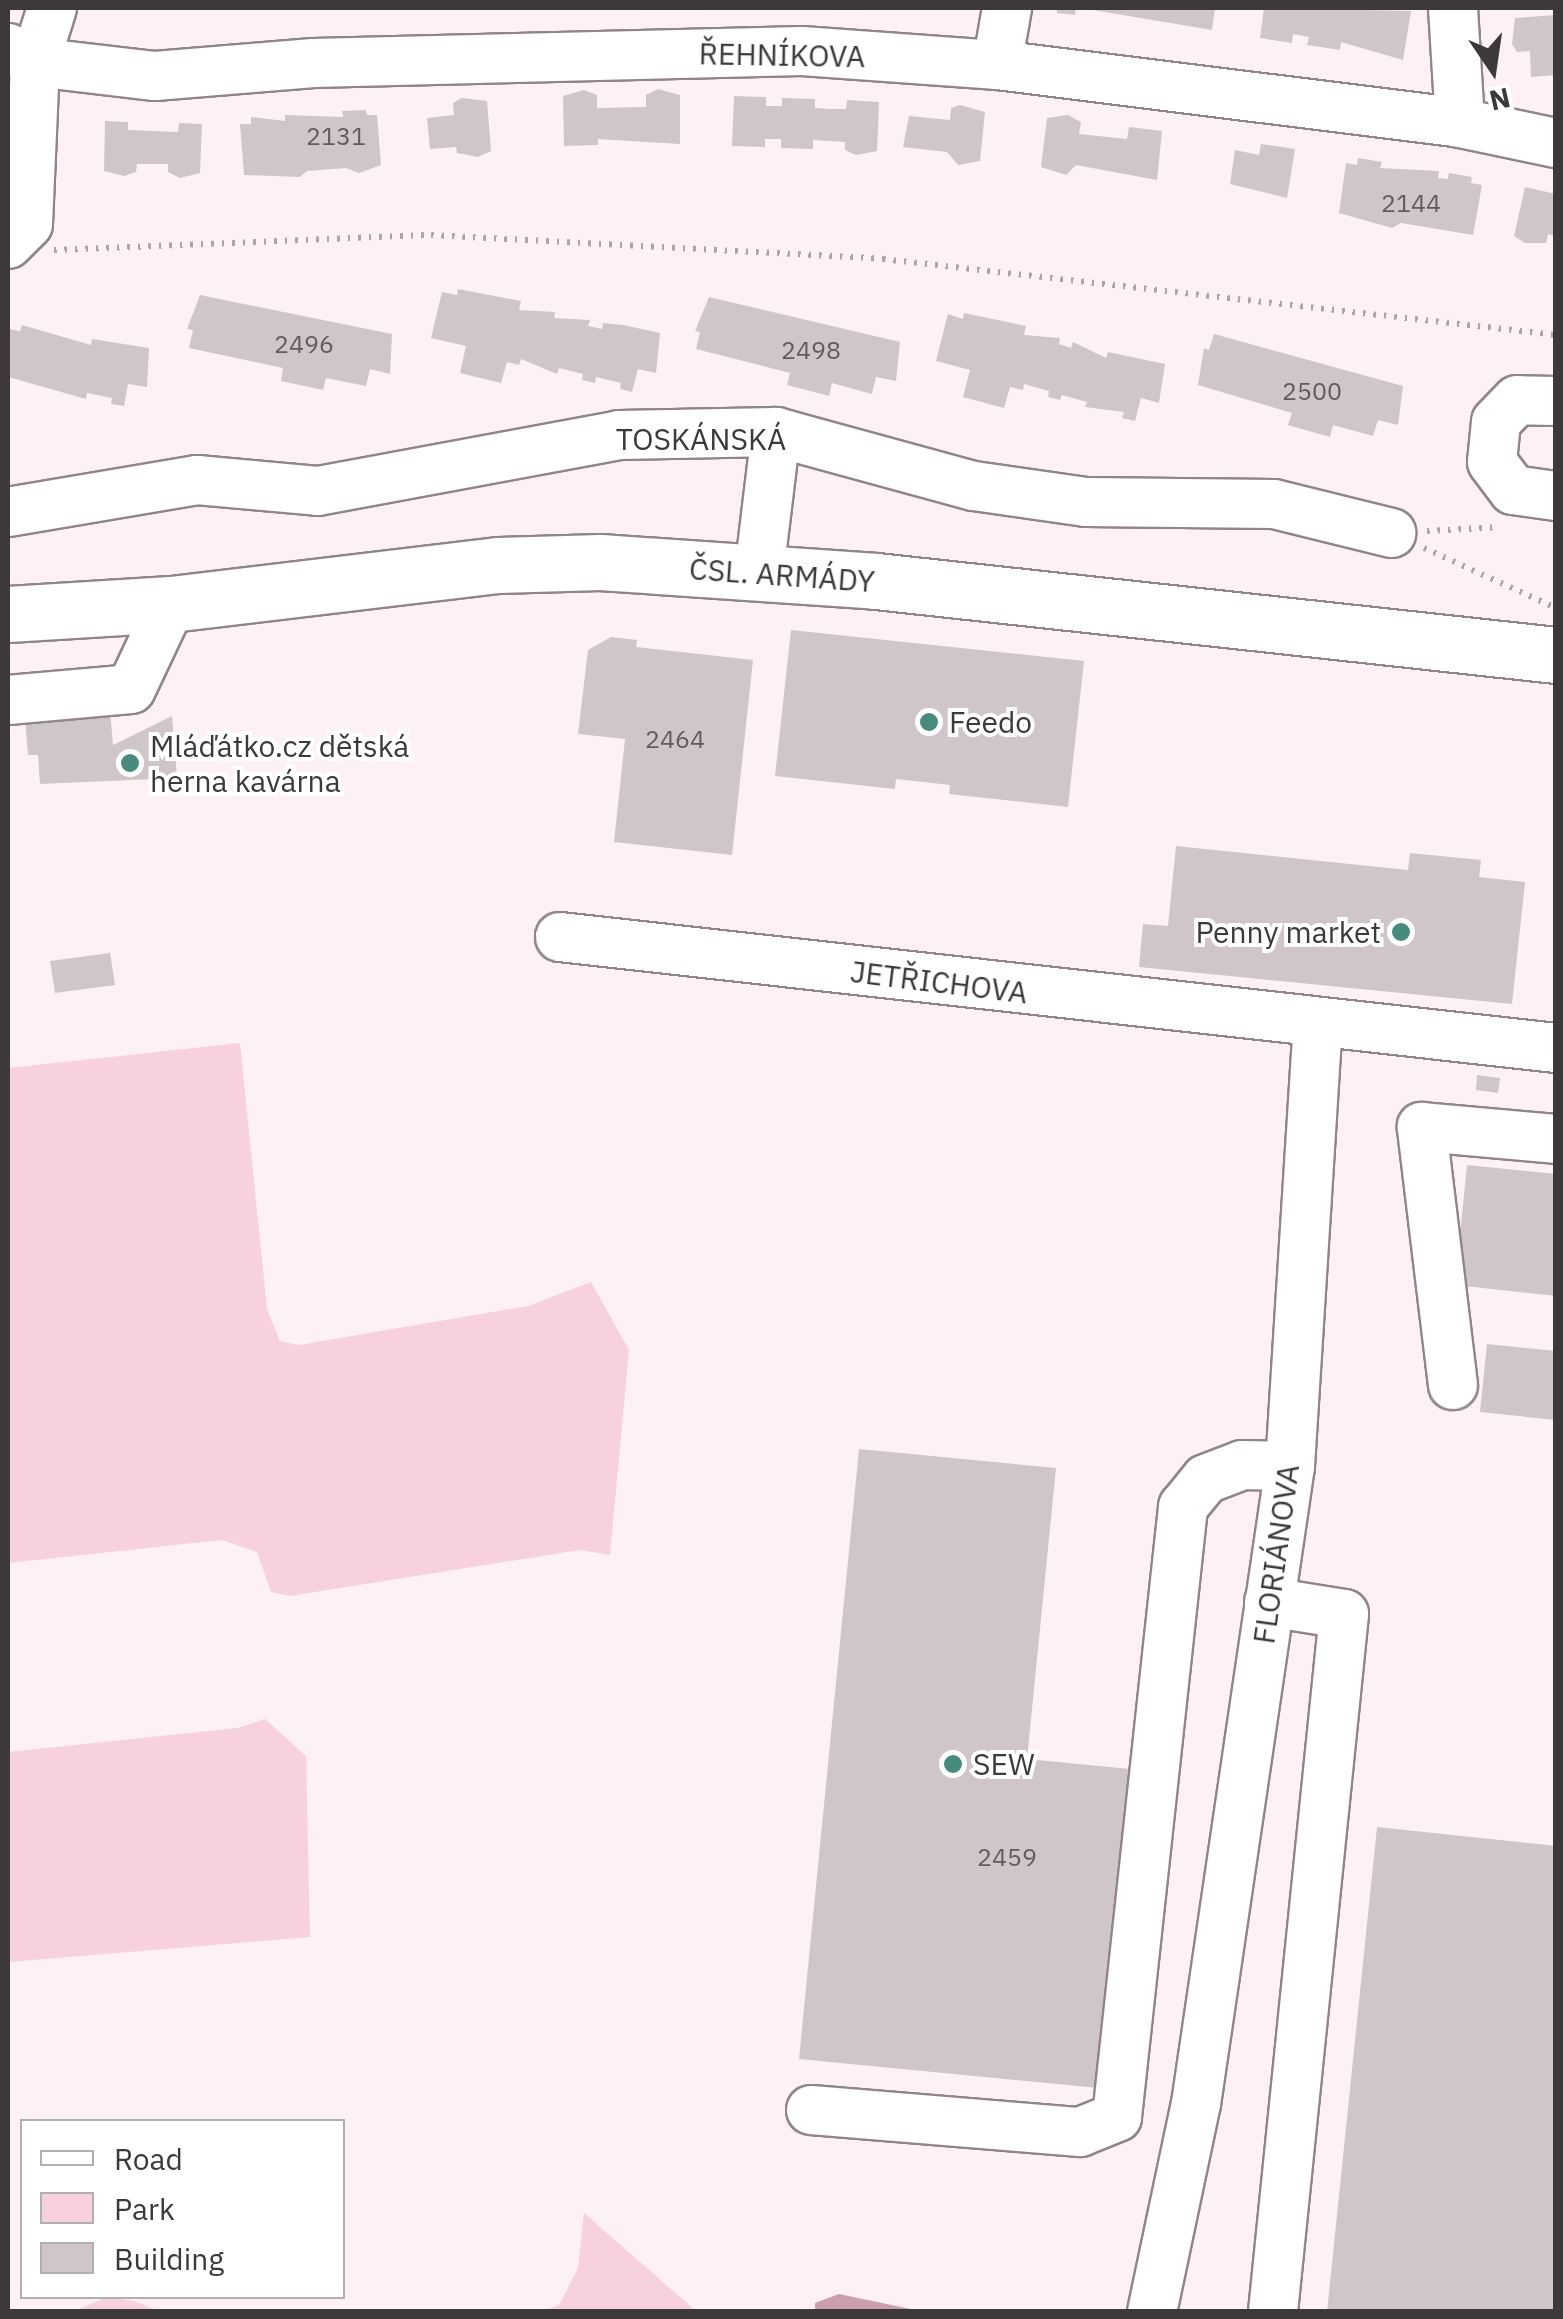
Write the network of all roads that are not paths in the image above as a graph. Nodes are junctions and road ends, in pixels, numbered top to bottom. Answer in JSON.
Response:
{"nodes":[{"id":1,"x":52,"y":8,"type":"edge"},
{"id":2,"x":1007,"y":8,"type":"edge"},
{"id":3,"x":1453,"y":8,"type":"edge"},
{"id":4,"x":21,"y":55,"type":"edge"},
{"id":5,"x":997,"y":64,"type":"junction"},
{"id":6,"x":1460,"y":123,"type":"junction"},
{"id":7,"x":1556,"y":143,"type":"edge"},
{"id":8,"x":27,"y":247,"type":"edge"},
{"id":9,"x":1556,"y":401,"type":"edge"},
{"id":10,"x":776,"y":432,"type":"junction"},
{"id":11,"x":1556,"y":496,"type":"edge"},
{"id":12,"x":8,"y":512,"type":"edge"},
{"id":13,"x":1391,"y":533,"type":"road end"},
{"id":14,"x":759,"y":573,"type":"junction"},
{"id":15,"x":171,"y":604,"type":"junction"},
{"id":16,"x":8,"y":614,"type":"edge"},
{"id":17,"x":1556,"y":655,"type":"edge"},
{"id":18,"x":8,"y":700,"type":"edge"},
{"id":19,"x":560,"y":936,"type":"dead end"},
{"id":20,"x":1318,"y":1026,"type":"junction"},
{"id":21,"x":1556,"y":1048,"type":"edge"},
{"id":22,"x":1556,"y":1139,"type":"edge"},
{"id":23,"x":1454,"y":1385,"type":"dead end"},
{"id":24,"x":1290,"y":1466,"type":"junction"},
{"id":25,"x":1269,"y":1602,"type":"junction"},
{"id":26,"x":812,"y":2110,"type":"dead end"},
{"id":27,"x":1152,"y":2312,"type":"edge"},
{"id":28,"x":1272,"y":2312,"type":"edge"}],
"edges":[{"from":1,"to":4,"type":"street"},
{"from":2,"to":5,"type":"street"},
{"from":3,"to":6,"type":"street"},
{"from":4,"to":5,"type":"street","name":"ŘEHNÍKOVA"},
{"from":4,"to":8,"type":"street"},
{"from":5,"to":6,"type":"street","name":"ŘEHNÍKOVA"},
{"from":6,"to":7,"type":"street","name":"ŘEHNÍKOVA"},
{"from":9,"to":11,"type":"street"},
{"from":10,"to":12,"type":"street","name":"TOSKÁNSKÁ"},
{"from":10,"to":13,"type":"street","name":"TOSKÁNSKÁ"},
{"from":10,"to":14,"type":"street"},
{"from":14,"to":15,"type":"main road","name":"ČSL. ARMÁDY"},
{"from":14,"to":17,"type":"main road","name":"ČSL. ARMÁDY"},
{"from":15,"to":16,"type":"main road","name":"ČSL. ARMÁDY"},
{"from":15,"to":18,"type":"street"},
{"from":19,"to":20,"type":"street","name":"JETŘICHOVA"},
{"from":20,"to":21,"type":"street"},
{"from":20,"to":24,"type":"street","name":"FLORIÁNOVA"},
{"from":22,"to":23,"type":"street"},
{"from":24,"to":25,"type":"street","name":"FLORIÁNOVA"},
{"from":24,"to":26,"type":"street"},
{"from":25,"to":27,"type":"street","name":"FLORIÁNOVA"},
{"from":25,"to":28,"type":"street"}]}
